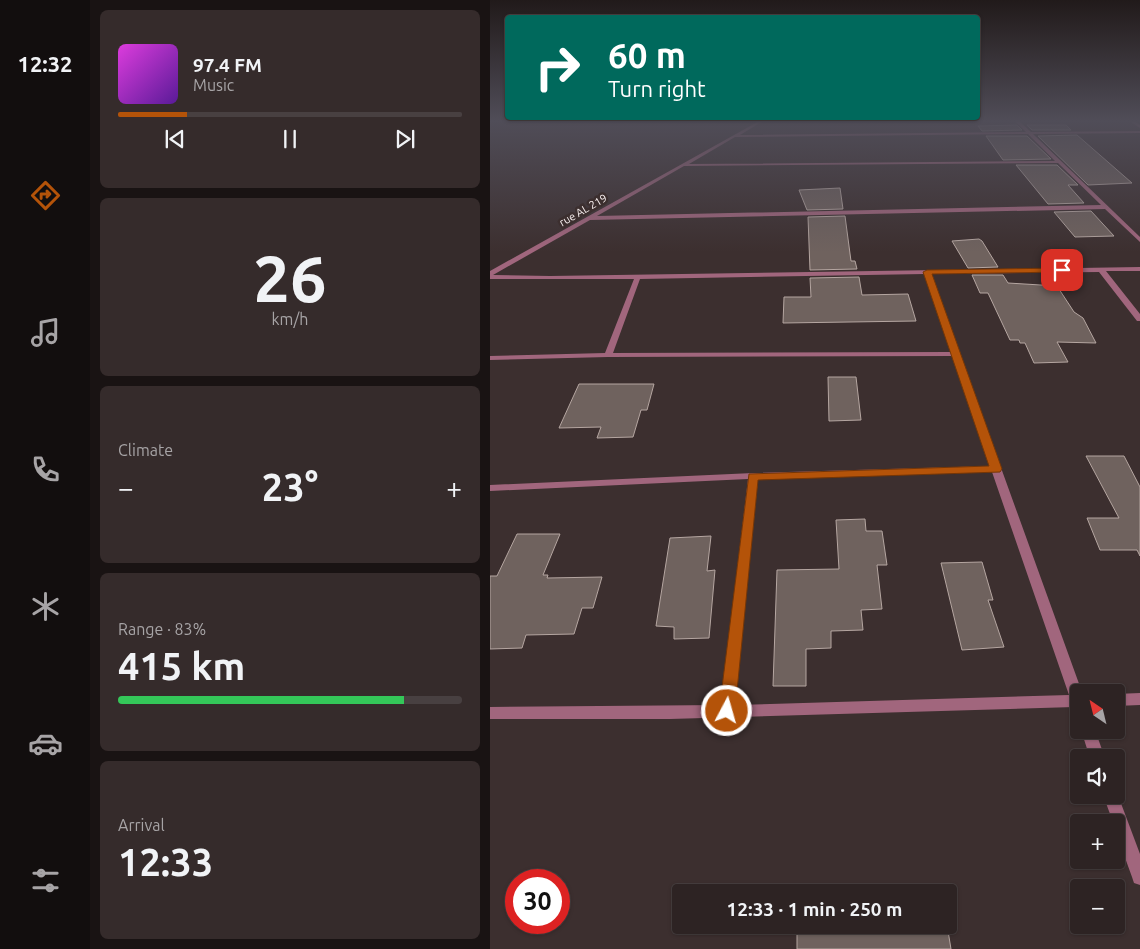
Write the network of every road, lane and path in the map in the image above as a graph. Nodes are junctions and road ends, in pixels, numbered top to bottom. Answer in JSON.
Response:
{"nodes":[{"id":1,"x":772,"y":164,"type":"edge"},
{"id":2,"x":1062,"y":164,"type":"edge"},
{"id":3,"x":682,"y":165,"type":"joint"},
{"id":4,"x":1106,"y":208,"type":"junction"},
{"id":5,"x":589,"y":218,"type":"junction"},
{"id":6,"x":1140,"y":240,"type":"edge"},
{"id":7,"x":1101,"y":270,"type":"junction"},
{"id":8,"x":1140,"y":270,"type":"edge"},
{"id":9,"x":927,"y":272,"type":"junction"},
{"id":10,"x":490,"y":275,"type":"edge"},
{"id":11,"x":638,"y":276,"type":"junction"},
{"id":12,"x":1140,"y":320,"type":"edge"},
{"id":13,"x":956,"y":354,"type":"junction"},
{"id":14,"x":608,"y":355,"type":"junction"},
{"id":15,"x":490,"y":358,"type":"edge"},
{"id":16,"x":996,"y":469,"type":"junction"},
{"id":17,"x":753,"y":476,"type":"junction"},
{"id":18,"x":490,"y":488,"type":"edge"},
{"id":19,"x":1072,"y":684,"type":"edge"},
{"id":20,"x":1140,"y":699,"type":"edge"},
{"id":21,"x":1125,"y":700,"type":"edge"},
{"id":22,"x":1070,"y":702,"type":"edge"},
{"id":23,"x":727,"y":711,"type":"junction"},
{"id":24,"x":490,"y":713,"type":"edge"},
{"id":25,"x":1114,"y":804,"type":"edge"},
{"id":26,"x":1140,"y":877,"type":"edge"}],
"edges":[{"from":1,"to":3,"type":"street"},
{"from":2,"to":4,"type":"street"},
{"from":3,"to":5,"type":"street","name":"rue AL 219"},
{"from":4,"to":5,"type":"street"},
{"from":4,"to":6,"type":"street"},
{"from":5,"to":10,"type":"street","name":"rue AL 219"},
{"from":7,"to":8,"type":"street"},
{"from":7,"to":9,"type":"street"},
{"from":7,"to":12,"type":"street"},
{"from":9,"to":11,"type":"street"},
{"from":9,"to":13,"type":"street"},
{"from":10,"to":11,"type":"street"},
{"from":11,"to":14,"type":"street"},
{"from":13,"to":14,"type":"street"},
{"from":13,"to":16,"type":"street"},
{"from":14,"to":15,"type":"street"},
{"from":16,"to":17,"type":"street"},
{"from":16,"to":19,"type":"street"},
{"from":17,"to":18,"type":"street"},
{"from":17,"to":23,"type":"street"},
{"from":20,"to":21,"type":"street"},
{"from":22,"to":23,"type":"street"},
{"from":23,"to":24,"type":"street"},
{"from":25,"to":26,"type":"street"}]}
